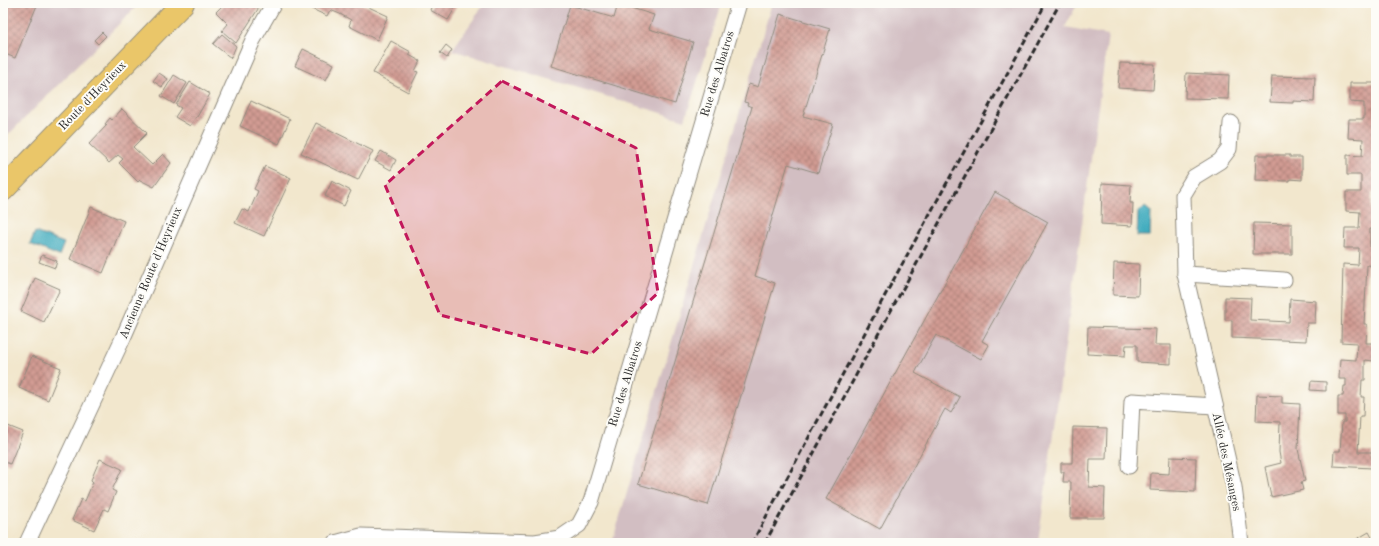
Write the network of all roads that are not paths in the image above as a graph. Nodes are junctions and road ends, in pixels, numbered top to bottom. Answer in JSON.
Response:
{"nodes":[{"id":1,"x":183,"y":3,"type":"edge"},
{"id":2,"x":274,"y":3,"type":"edge"},
{"id":3,"x":739,"y":3,"type":"edge"},
{"id":4,"x":1231,"y":122,"type":"dead end"},
{"id":5,"x":3,"y":190,"type":"edge"},
{"id":6,"x":1185,"y":274,"type":"junction"},
{"id":7,"x":1284,"y":280,"type":"dead end"},
{"id":8,"x":1215,"y":406,"type":"junction"},
{"id":9,"x":1129,"y":466,"type":"dead end"},
{"id":10,"x":27,"y":543,"type":"edge"},
{"id":11,"x":335,"y":543,"type":"edge"},
{"id":12,"x":1241,"y":543,"type":"edge"}],
"edges":[{"from":1,"to":5,"type":"main road","name":"Route d'Heyrieux"},
{"from":2,"to":10,"type":"street","name":"Ancienne Route d'Heyrieux"},
{"from":3,"to":11,"type":"street","name":"Rue des Albatros"},
{"from":4,"to":6,"type":"street","name":"Allée des Mésanges"},
{"from":6,"to":7,"type":"street"},
{"from":6,"to":8,"type":"street","name":"Allée des Mésanges"},
{"from":8,"to":9,"type":"street","name":"Allée des Mésanges"},
{"from":8,"to":12,"type":"street","name":"Allée des Mésanges"}]}
